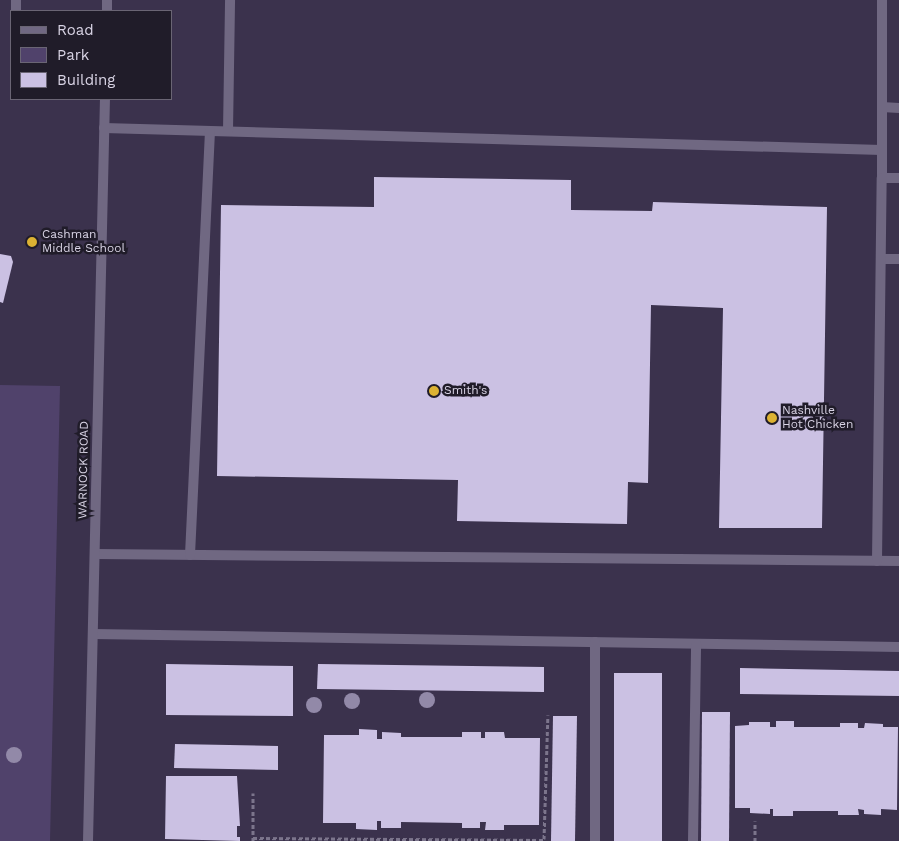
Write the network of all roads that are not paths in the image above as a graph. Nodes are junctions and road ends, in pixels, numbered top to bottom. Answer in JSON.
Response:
{"nodes":[{"id":1,"x":230,"y":0,"type":"edge"},
{"id":2,"x":882,"y":0,"type":"edge"},
{"id":3,"x":104,"y":100,"type":"edge"},
{"id":4,"x":882,"y":107,"type":"junction"},
{"id":5,"x":899,"y":108,"type":"edge"},
{"id":6,"x":104,"y":128,"type":"junction"},
{"id":7,"x":210,"y":130,"type":"junction"},
{"id":8,"x":228,"y":131,"type":"junction"},
{"id":9,"x":882,"y":150,"type":"junction"},
{"id":10,"x":882,"y":178,"type":"junction"},
{"id":11,"x":899,"y":178,"type":"edge"},
{"id":12,"x":881,"y":259,"type":"junction"},
{"id":13,"x":899,"y":259,"type":"edge"},
{"id":14,"x":95,"y":554,"type":"junction"},
{"id":15,"x":190,"y":555,"type":"junction"},
{"id":16,"x":877,"y":560,"type":"junction"},
{"id":17,"x":899,"y":561,"type":"edge"},
{"id":18,"x":93,"y":634,"type":"junction"},
{"id":19,"x":595,"y":642,"type":"junction"},
{"id":20,"x":696,"y":644,"type":"junction"},
{"id":21,"x":899,"y":647,"type":"edge"},
{"id":22,"x":88,"y":841,"type":"edge"},
{"id":23,"x":595,"y":841,"type":"edge"},
{"id":24,"x":692,"y":841,"type":"edge"}],
"edges":[{"from":1,"to":8,"type":"street"},
{"from":2,"to":4,"type":"street"},
{"from":3,"to":6,"type":"street","name":"WARNOCK ROAD"},
{"from":4,"to":5,"type":"street"},
{"from":4,"to":9,"type":"street"},
{"from":6,"to":7,"type":"street"},
{"from":6,"to":14,"type":"street","name":"WARNOCK ROAD"},
{"from":7,"to":8,"type":"street"},
{"from":7,"to":15,"type":"street"},
{"from":8,"to":9,"type":"street"},
{"from":9,"to":10,"type":"street"},
{"from":10,"to":11,"type":"street"},
{"from":10,"to":12,"type":"street"},
{"from":12,"to":13,"type":"street"},
{"from":12,"to":16,"type":"street"},
{"from":14,"to":15,"type":"street"},
{"from":14,"to":18,"type":"street","name":"WARNOCK ROAD"},
{"from":15,"to":16,"type":"street"},
{"from":16,"to":17,"type":"street"},
{"from":18,"to":19,"type":"street"},
{"from":18,"to":22,"type":"street","name":"WARNOCK ROAD"},
{"from":19,"to":20,"type":"street"},
{"from":19,"to":23,"type":"street"},
{"from":20,"to":21,"type":"street"},
{"from":20,"to":24,"type":"street"}]}
